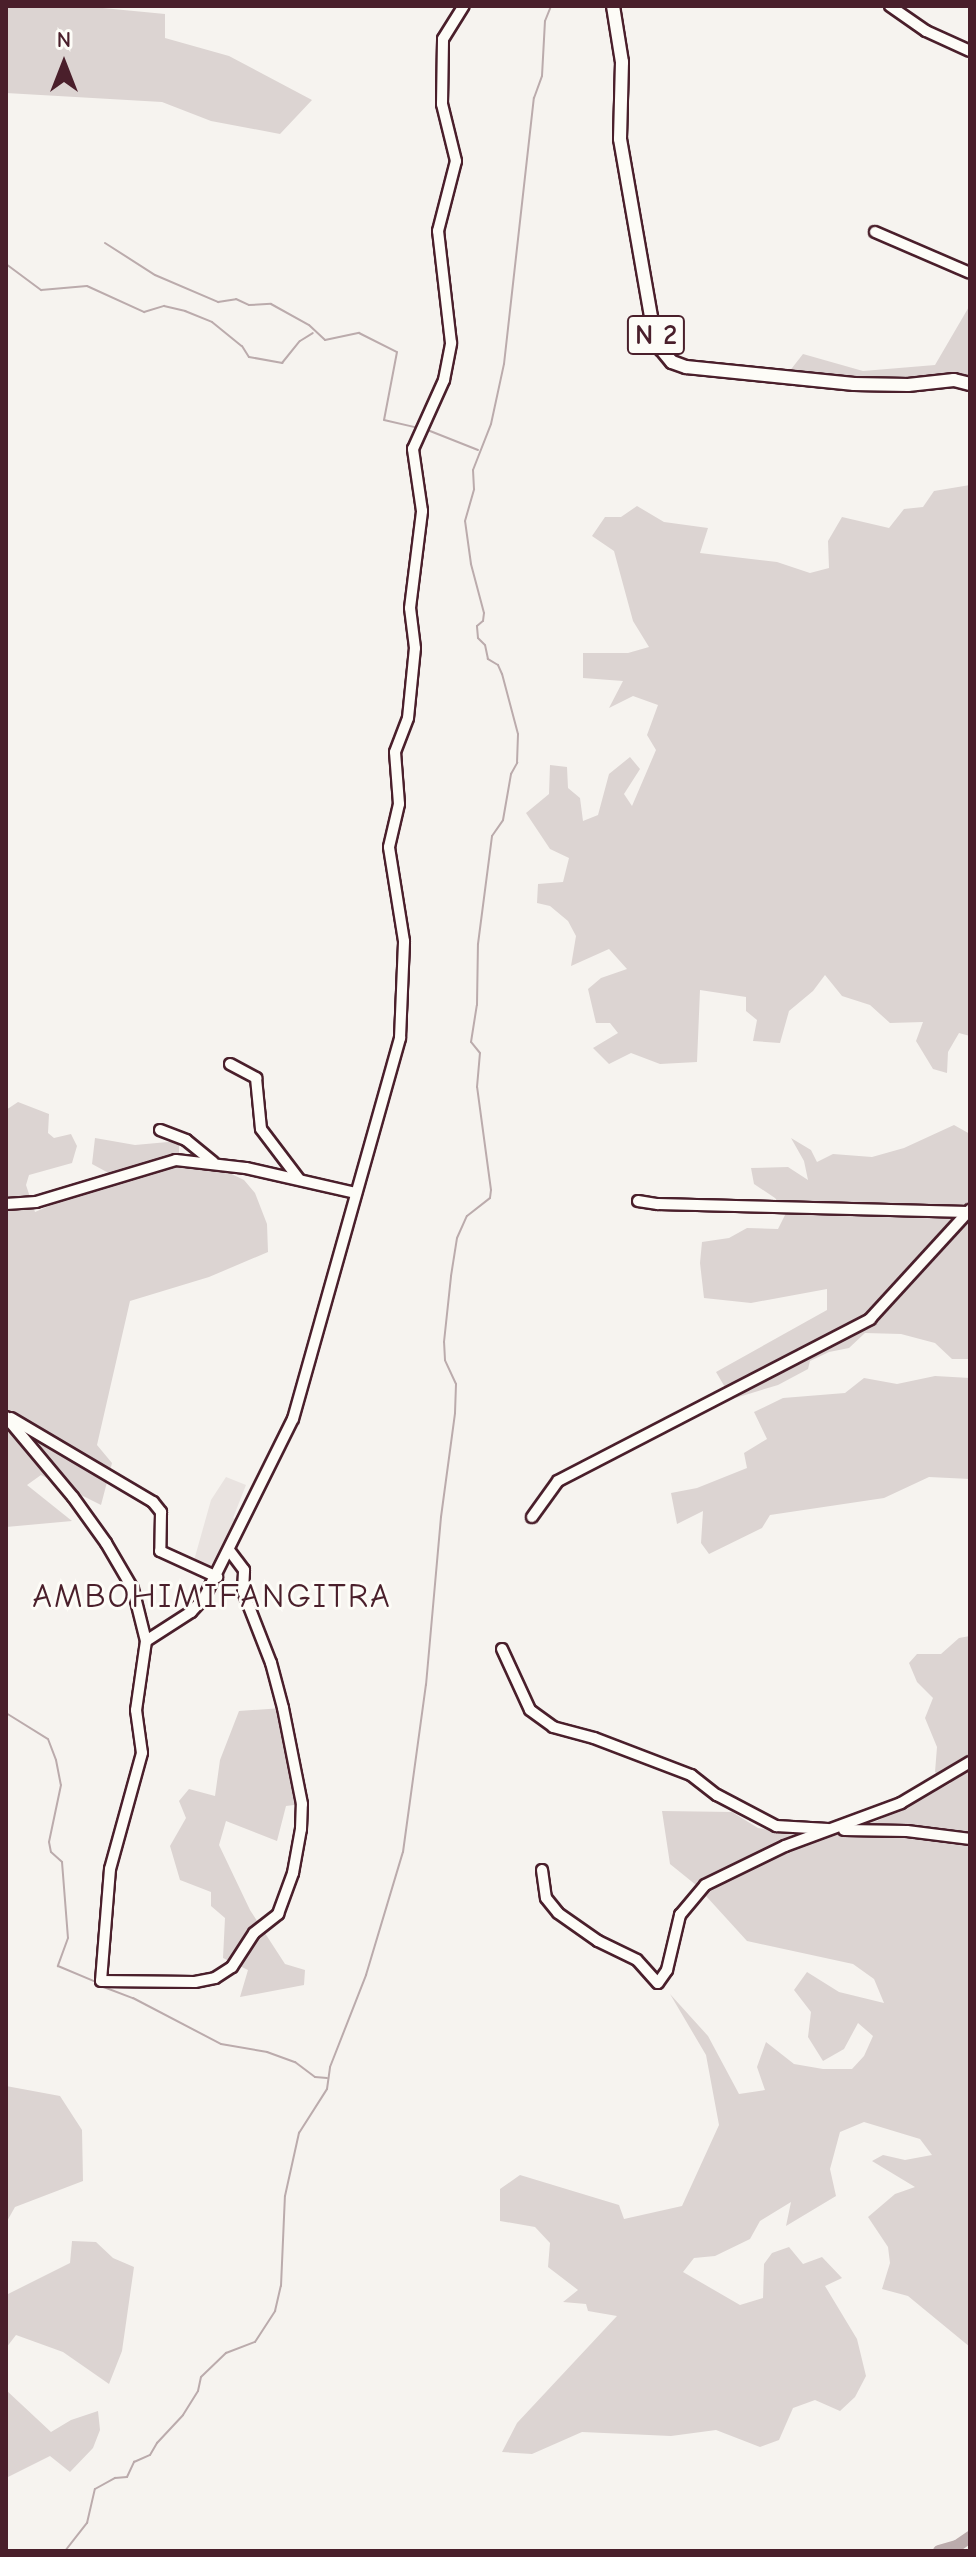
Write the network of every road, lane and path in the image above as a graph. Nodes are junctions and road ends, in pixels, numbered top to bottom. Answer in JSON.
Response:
{"nodes":[{"id":1,"x":464,"y":6,"type":"edge"},
{"id":2,"x":613,"y":6,"type":"edge"},
{"id":3,"x":890,"y":6,"type":"edge"},
{"id":4,"x":970,"y":51,"type":"edge"},
{"id":5,"x":875,"y":232,"type":"dead end"},
{"id":6,"x":970,"y":273,"type":"edge"},
{"id":7,"x":970,"y":384,"type":"edge"},
{"id":8,"x":230,"y":1064,"type":"dead end"},
{"id":9,"x":160,"y":1130,"type":"dead end"},
{"id":10,"x":213,"y":1162,"type":"junction"},
{"id":11,"x":299,"y":1179,"type":"junction"},
{"id":12,"x":356,"y":1193,"type":"junction"},
{"id":13,"x":638,"y":1201,"type":"dead end"},
{"id":14,"x":6,"y":1204,"type":"edge"},
{"id":15,"x":969,"y":1211,"type":"edge"},
{"id":16,"x":6,"y":1416,"type":"edge"},
{"id":17,"x":532,"y":1517,"type":"dead end"},
{"id":18,"x":229,"y":1550,"type":"junction"},
{"id":19,"x":217,"y":1577,"type":"junction"},
{"id":20,"x":146,"y":1641,"type":"junction"},
{"id":21,"x":502,"y":1649,"type":"dead end"},
{"id":22,"x":970,"y":1762,"type":"edge"},
{"id":23,"x":837,"y":1830,"type":"junction"},
{"id":24,"x":970,"y":1839,"type":"edge"},
{"id":25,"x":542,"y":1870,"type":"dead end"}],
"edges":[{"from":1,"to":12,"type":"street"},
{"from":2,"to":7,"type":"main road","number":"N 2"},
{"from":3,"to":4,"type":"street"},
{"from":5,"to":6,"type":"street"},
{"from":8,"to":11,"type":"street"},
{"from":9,"to":10,"type":"street"},
{"from":10,"to":11,"type":"street"},
{"from":10,"to":14,"type":"street"},
{"from":11,"to":12,"type":"street"},
{"from":12,"to":18,"type":"street"},
{"from":13,"to":15,"type":"street"},
{"from":15,"to":17,"type":"street"},
{"from":16,"to":19,"type":"street"},
{"from":16,"to":20,"type":"street"},
{"from":18,"to":19,"type":"street"},
{"from":18,"to":20,"type":"street"},
{"from":19,"to":20,"type":"street"},
{"from":21,"to":23,"type":"street"},
{"from":22,"to":23,"type":"street"},
{"from":23,"to":24,"type":"street"},
{"from":23,"to":25,"type":"street"}]}
